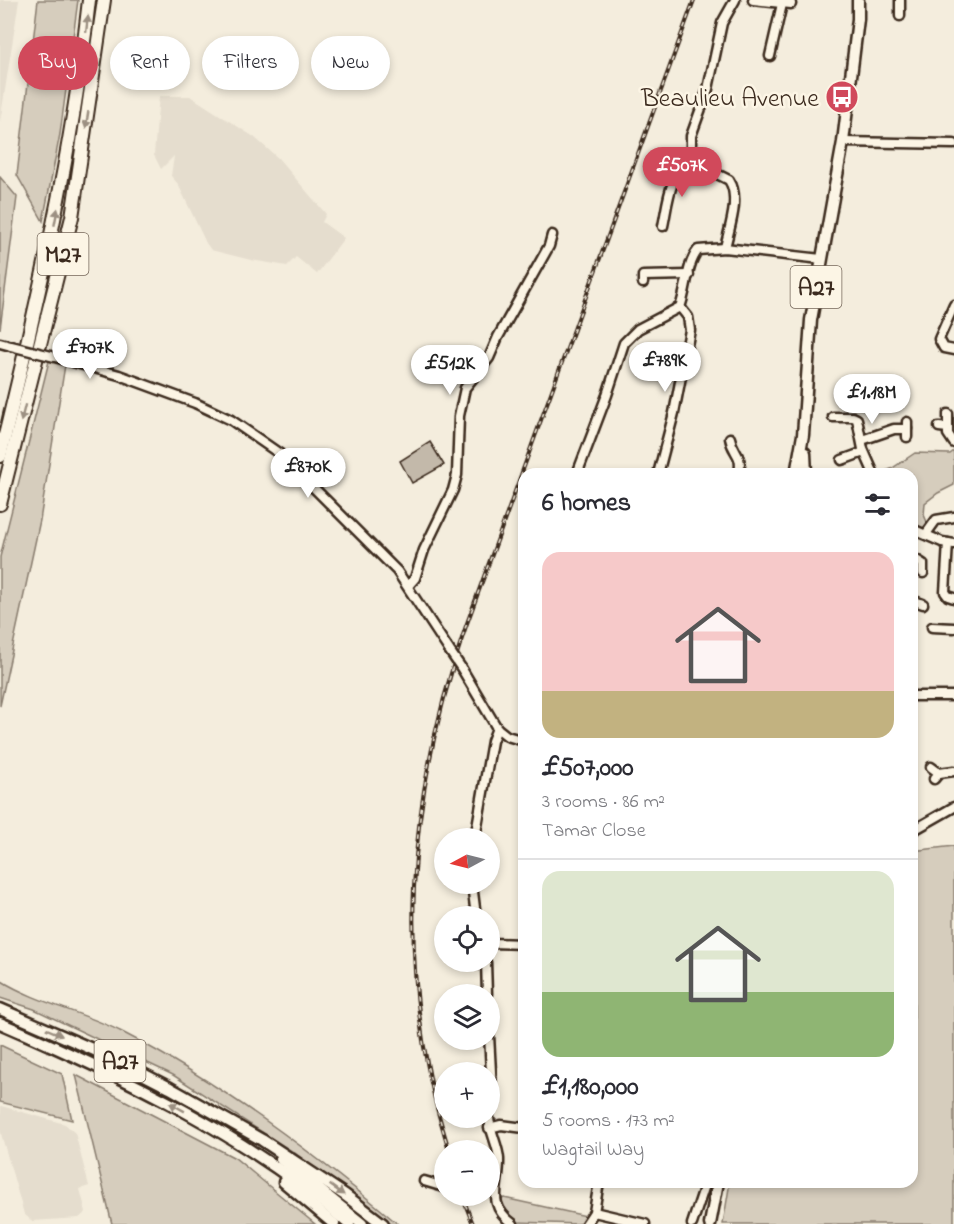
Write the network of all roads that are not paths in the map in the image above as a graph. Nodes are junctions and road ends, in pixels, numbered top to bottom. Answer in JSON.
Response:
{"nodes":[{"id":1,"x":89,"y":0,"type":"edge"},
{"id":2,"x":104,"y":0,"type":"edge"},
{"id":3,"x":753,"y":0,"type":"edge"},
{"id":4,"x":858,"y":0,"type":"edge"},
{"id":5,"x":863,"y":0,"type":"edge"},
{"id":6,"x":900,"y":0,"type":"edge"},
{"id":7,"x":729,"y":4,"type":"edge"},
{"id":8,"x":900,"y":16,"type":"dead end"},
{"id":9,"x":858,"y":18,"type":"junction"},
{"id":10,"x":771,"y":56,"type":"dead end"},
{"id":11,"x":843,"y":142,"type":"junction"},
{"id":12,"x":954,"y":144,"type":"edge"},
{"id":13,"x":690,"y":161,"type":"junction"},
{"id":14,"x":663,"y":226,"type":"dead end"},
{"id":15,"x":552,"y":235,"type":"dead end"},
{"id":16,"x":725,"y":248,"type":"junction"},
{"id":17,"x":821,"y":259,"type":"junction"},
{"id":18,"x":689,"y":275,"type":"junction"},
{"id":19,"x":640,"y":279,"type":"dead end"},
{"id":20,"x":954,"y":305,"type":"edge"},
{"id":21,"x":680,"y":307,"type":"junction"},
{"id":22,"x":30,"y":335,"type":"junction"},
{"id":23,"x":0,"y":343,"type":"edge"},
{"id":24,"x":954,"y":350,"type":"edge"},
{"id":25,"x":948,"y":414,"type":"dead end"},
{"id":26,"x":832,"y":417,"type":"dead end"},
{"id":27,"x":907,"y":429,"type":"dead end"},
{"id":28,"x":802,"y":435,"type":"junction"},
{"id":29,"x":0,"y":437,"type":"edge"},
{"id":30,"x":730,"y":438,"type":"dead end"},
{"id":31,"x":862,"y":440,"type":"junction"},
{"id":32,"x":954,"y":443,"type":"edge"},
{"id":33,"x":864,"y":452,"type":"junction"},
{"id":34,"x":0,"y":456,"type":"edge"},
{"id":35,"x":847,"y":456,"type":"dead end"},
{"id":36,"x":579,"y":468,"type":"edge"},
{"id":37,"x":660,"y":468,"type":"edge"},
{"id":38,"x":739,"y":468,"type":"edge"},
{"id":39,"x":797,"y":468,"type":"edge"},
{"id":40,"x":805,"y":468,"type":"edge"},
{"id":41,"x":871,"y":468,"type":"edge"},
{"id":42,"x":0,"y":504,"type":"edge"},
{"id":43,"x":954,"y":516,"type":"edge"},
{"id":44,"x":918,"y":531,"type":"edge"},
{"id":45,"x":926,"y":534,"type":"junction"},
{"id":46,"x":951,"y":544,"type":"edge"},
{"id":47,"x":918,"y":561,"type":"edge"},
{"id":48,"x":950,"y":569,"type":"edge"},
{"id":49,"x":923,"y":573,"type":"dead end"},
{"id":50,"x":408,"y":586,"type":"junction"},
{"id":51,"x":954,"y":598,"type":"edge"},
{"id":52,"x":918,"y":602,"type":"edge"},
{"id":53,"x":923,"y":604,"type":"dead end"},
{"id":54,"x":932,"y":627,"type":"dead end"},
{"id":55,"x":954,"y":628,"type":"edge"},
{"id":56,"x":918,"y":696,"type":"edge"},
{"id":57,"x":954,"y":696,"type":"edge"},
{"id":58,"x":497,"y":728,"type":"junction"},
{"id":59,"x":518,"y":739,"type":"edge"},
{"id":60,"x":931,"y":767,"type":"dead end"},
{"id":61,"x":954,"y":771,"type":"edge"},
{"id":62,"x":954,"y":807,"type":"edge"},
{"id":63,"x":477,"y":828,"type":"edge"},
{"id":64,"x":918,"y":828,"type":"edge"},
{"id":65,"x":500,"y":943,"type":"edge"},
{"id":66,"x":518,"y":944,"type":"edge"},
{"id":67,"x":0,"y":1009,"type":"edge"},
{"id":68,"x":0,"y":1023,"type":"edge"},
{"id":69,"x":234,"y":1125,"type":"junction"},
{"id":70,"x":500,"y":1125,"type":"edge"},
{"id":71,"x":518,"y":1127,"type":"edge"},
{"id":72,"x":489,"y":1128,"type":"edge"},
{"id":73,"x":228,"y":1137,"type":"junction"},
{"id":74,"x":493,"y":1140,"type":"edge"},
{"id":75,"x":424,"y":1181,"type":"dead end"},
{"id":76,"x":434,"y":1184,"type":"edge"},
{"id":77,"x":598,"y":1188,"type":"edge"},
{"id":78,"x":704,"y":1188,"type":"edge"},
{"id":79,"x":717,"y":1188,"type":"edge"},
{"id":80,"x":498,"y":1206,"type":"edge"},
{"id":81,"x":594,"y":1212,"type":"junction"},
{"id":82,"x":334,"y":1224,"type":"edge"},
{"id":83,"x":349,"y":1224,"type":"edge"},
{"id":84,"x":362,"y":1224,"type":"edge"},
{"id":85,"x":383,"y":1224,"type":"edge"},
{"id":86,"x":513,"y":1224,"type":"edge"},
{"id":87,"x":586,"y":1224,"type":"edge"},
{"id":88,"x":645,"y":1224,"type":"edge"},
{"id":89,"x":692,"y":1224,"type":"edge"},
{"id":90,"x":711,"y":1224,"type":"edge"}],
"edges":[{"from":22,"to":1,"type":"highway","number":"M27","one_way":true},
{"from":2,"to":42,"type":"highway","number":"M27","one_way":true},
{"from":3,"to":10,"type":"street"},
{"from":4,"to":9,"type":"main road","number":"A27"},
{"from":5,"to":9,"type":"main road","number":"A27"},
{"from":6,"to":8,"type":"street"},
{"from":7,"to":13,"type":"street"},
{"from":9,"to":11,"type":"main road","number":"A27"},
{"from":11,"to":12,"type":"street"},
{"from":11,"to":17,"type":"main road","number":"A27"},
{"from":13,"to":14,"type":"street"},
{"from":13,"to":16,"type":"street"},
{"from":15,"to":50,"type":"street"},
{"from":16,"to":17,"type":"street"},
{"from":16,"to":18,"type":"street"},
{"from":17,"to":28,"type":"main road","number":"A27"},
{"from":18,"to":19,"type":"street"},
{"from":18,"to":21,"type":"street"},
{"from":20,"to":24,"type":"street"},
{"from":21,"to":36,"type":"street"},
{"from":21,"to":37,"type":"street"},
{"from":22,"to":29,"type":"highway","number":"M27"},
{"from":22,"to":34,"type":"highway","number":"M27"},
{"from":23,"to":50,"type":"street","bridge":true},
{"from":25,"to":32,"type":"street"},
{"from":26,"to":31,"type":"street"},
{"from":27,"to":31,"type":"street"},
{"from":28,"to":39,"type":"main road","number":"A27"},
{"from":28,"to":40,"type":"main road","number":"A27"},
{"from":30,"to":38,"type":"street"},
{"from":31,"to":33,"type":"street"},
{"from":33,"to":35,"type":"street"},
{"from":33,"to":41,"type":"street"},
{"from":43,"to":45,"type":"street"},
{"from":44,"to":45,"type":"street"},
{"from":45,"to":46,"type":"street"},
{"from":46,"to":48,"type":"street"},
{"from":47,"to":49,"type":"street"},
{"from":48,"to":51,"type":"street"},
{"from":50,"to":58,"type":"street","bridge":true},
{"from":52,"to":53,"type":"street"},
{"from":54,"to":55,"type":"street"},
{"from":56,"to":57,"type":"street"},
{"from":58,"to":59,"type":"street"},
{"from":58,"to":63,"type":"street"},
{"from":60,"to":61,"type":"street"},
{"from":62,"to":64,"type":"street"},
{"from":65,"to":66,"type":"street"},
{"from":67,"to":69,"type":"main road","number":"A27","one_way":true},
{"from":73,"to":68,"type":"main road","number":"A27","one_way":true},
{"from":69,"to":84,"type":"main road","number":"A27"},
{"from":69,"to":85,"type":"main road","number":"A27","one_way":true},
{"from":70,"to":71,"type":"street"},
{"from":72,"to":74,"type":"street"},
{"from":73,"to":82,"type":"main road","number":"A27"},
{"from":73,"to":83,"type":"main road","number":"A27"},
{"from":75,"to":76,"type":"street"},
{"from":77,"to":81,"type":"street"},
{"from":78,"to":89,"type":"street"},
{"from":79,"to":90,"type":"main road"},
{"from":80,"to":86,"type":"street"},
{"from":81,"to":87,"type":"street"},
{"from":81,"to":88,"type":"street"}]}
